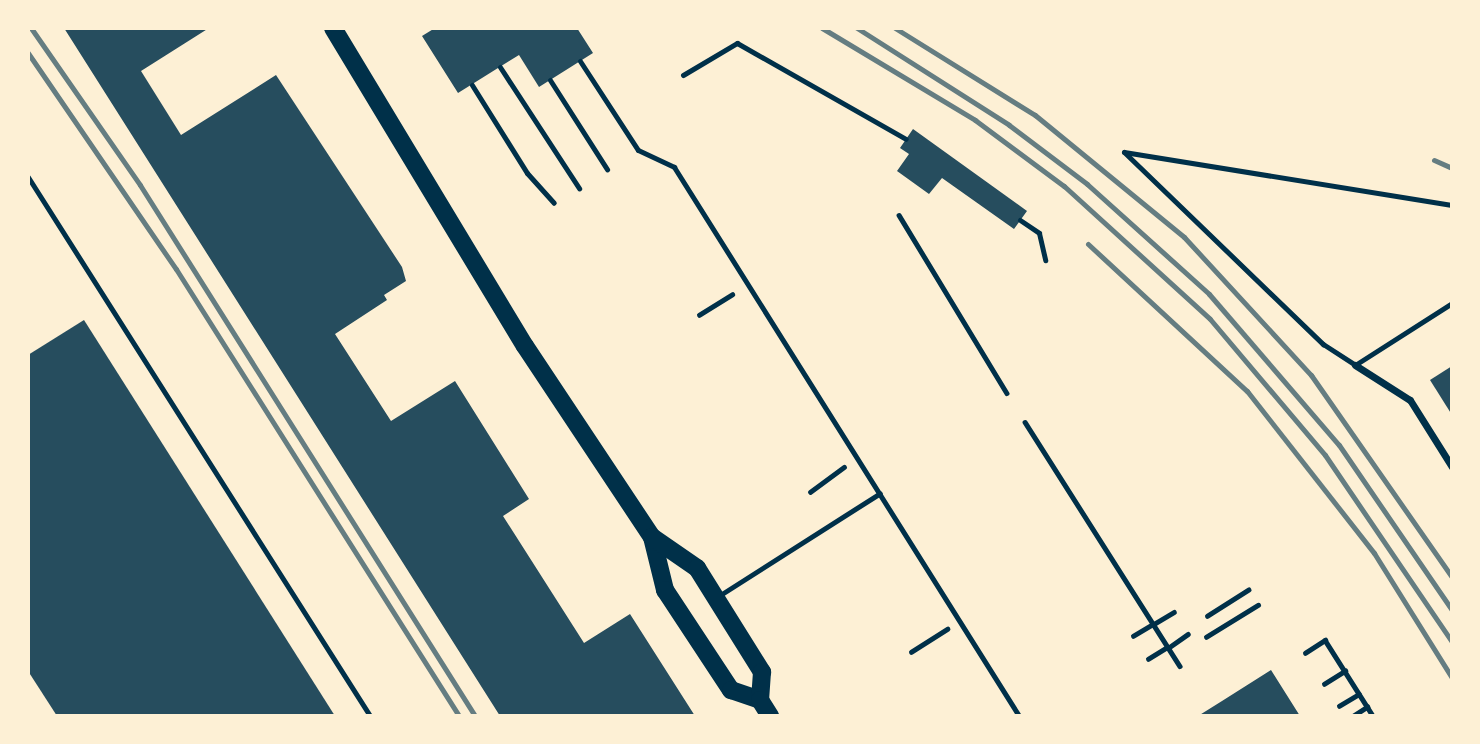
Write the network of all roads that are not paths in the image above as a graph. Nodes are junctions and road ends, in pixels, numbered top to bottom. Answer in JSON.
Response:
{"nodes":[{"id":1,"x":333,"y":28,"type":"edge"},
{"id":2,"x":580,"y":61,"type":"dead end"},
{"id":3,"x":500,"y":67,"type":"dead end"},
{"id":4,"x":683,"y":75,"type":"dead end"},
{"id":5,"x":550,"y":80,"type":"dead end"},
{"id":6,"x":472,"y":85,"type":"dead end"},
{"id":7,"x":906,"y":139,"type":"dead end"},
{"id":8,"x":607,"y":170,"type":"dead end"},
{"id":9,"x":28,"y":177,"type":"edge"},
{"id":10,"x":579,"y":188,"type":"dead end"},
{"id":11,"x":554,"y":203,"type":"dead end"},
{"id":12,"x":1452,"y":205,"type":"edge"},
{"id":13,"x":1020,"y":220,"type":"dead end"},
{"id":14,"x":1045,"y":260,"type":"dead end"},
{"id":15,"x":1452,"y":303,"type":"edge"},
{"id":16,"x":1355,"y":365,"type":"junction"},
{"id":17,"x":1452,"y":467,"type":"edge"},
{"id":18,"x":880,"y":493,"type":"junction"},
{"id":19,"x":652,"y":537,"type":"junction"},
{"id":20,"x":716,"y":598,"type":"junction"},
{"id":21,"x":765,"y":708,"type":"edge"},
{"id":22,"x":370,"y":716,"type":"edge"},
{"id":23,"x":1019,"y":716,"type":"edge"}],
"edges":[{"from":1,"to":19,"type":"main road"},
{"from":2,"to":18,"type":"lane"},
{"from":3,"to":10,"type":"lane"},
{"from":4,"to":7,"type":"lane"},
{"from":5,"to":8,"type":"lane"},
{"from":6,"to":11,"type":"lane"},
{"from":9,"to":22,"type":"lane"},
{"from":12,"to":16,"type":"lane"},
{"from":13,"to":14,"type":"lane"},
{"from":15,"to":16,"type":"lane"},
{"from":16,"to":17,"type":"street"},
{"from":18,"to":20,"type":"lane"},
{"from":18,"to":23,"type":"lane"},
{"from":19,"to":20,"type":"main road"},
{"from":19,"to":21,"type":"main road"},
{"from":20,"to":21,"type":"main road"}]}
